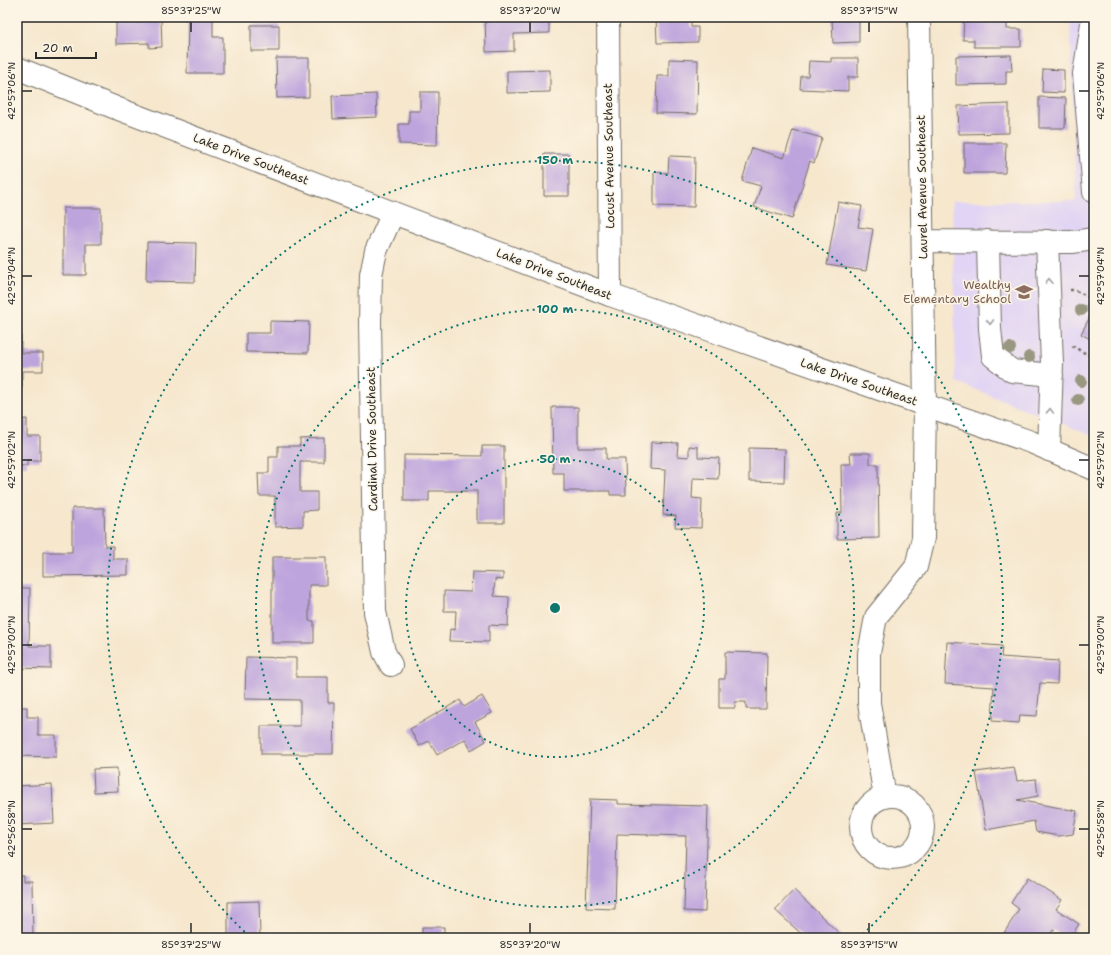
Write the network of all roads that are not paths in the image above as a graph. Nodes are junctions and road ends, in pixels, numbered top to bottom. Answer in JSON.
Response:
{"nodes":[{"id":1,"x":608,"y":17,"type":"edge"},
{"id":2,"x":919,"y":17,"type":"edge"},
{"id":3,"x":1093,"y":17,"type":"edge"},
{"id":4,"x":17,"y":68,"type":"edge"},
{"id":5,"x":1094,"y":192,"type":"edge"},
{"id":6,"x":393,"y":214,"type":"junction"},
{"id":7,"x":1094,"y":238,"type":"edge"},
{"id":8,"x":923,"y":241,"type":"junction"},
{"id":9,"x":988,"y":241,"type":"junction"},
{"id":10,"x":1048,"y":241,"type":"junction"},
{"id":11,"x":610,"y":296,"type":"junction"},
{"id":12,"x":1052,"y":375,"type":"junction"},
{"id":13,"x":926,"y":406,"type":"junction"},
{"id":14,"x":1049,"y":450,"type":"junction"},
{"id":15,"x":1094,"y":469,"type":"edge"},
{"id":16,"x":391,"y":665,"type":"dead end"},
{"id":17,"x":886,"y":797,"type":"dead end"}],
"edges":[{"from":1,"to":11,"type":"street","name":"Locust Avenue Southeast"},
{"from":2,"to":8,"type":"street","name":"Laurel Avenue Southeast"},
{"from":3,"to":5,"type":"street"},
{"from":4,"to":6,"type":"street","name":"Lake Drive Southeast"},
{"from":6,"to":11,"type":"street","name":"Lake Drive Southeast"},
{"from":6,"to":16,"type":"street","name":"Cardinal Drive Southeast"},
{"from":7,"to":10,"type":"street"},
{"from":8,"to":9,"type":"street"},
{"from":8,"to":13,"type":"street","name":"Laurel Avenue Southeast"},
{"from":9,"to":10,"type":"street"},
{"from":9,"to":12,"type":"street","one_way":true},
{"from":12,"to":10,"type":"street","one_way":true},
{"from":11,"to":13,"type":"street","name":"Lake Drive Southeast"},
{"from":14,"to":12,"type":"street","one_way":true},
{"from":13,"to":14,"type":"street","name":"Lake Drive Southeast"},
{"from":13,"to":17,"type":"street","name":"Laurel Avenue Southeast"},
{"from":14,"to":15,"type":"street","name":"Lake Drive Southeast"}]}
